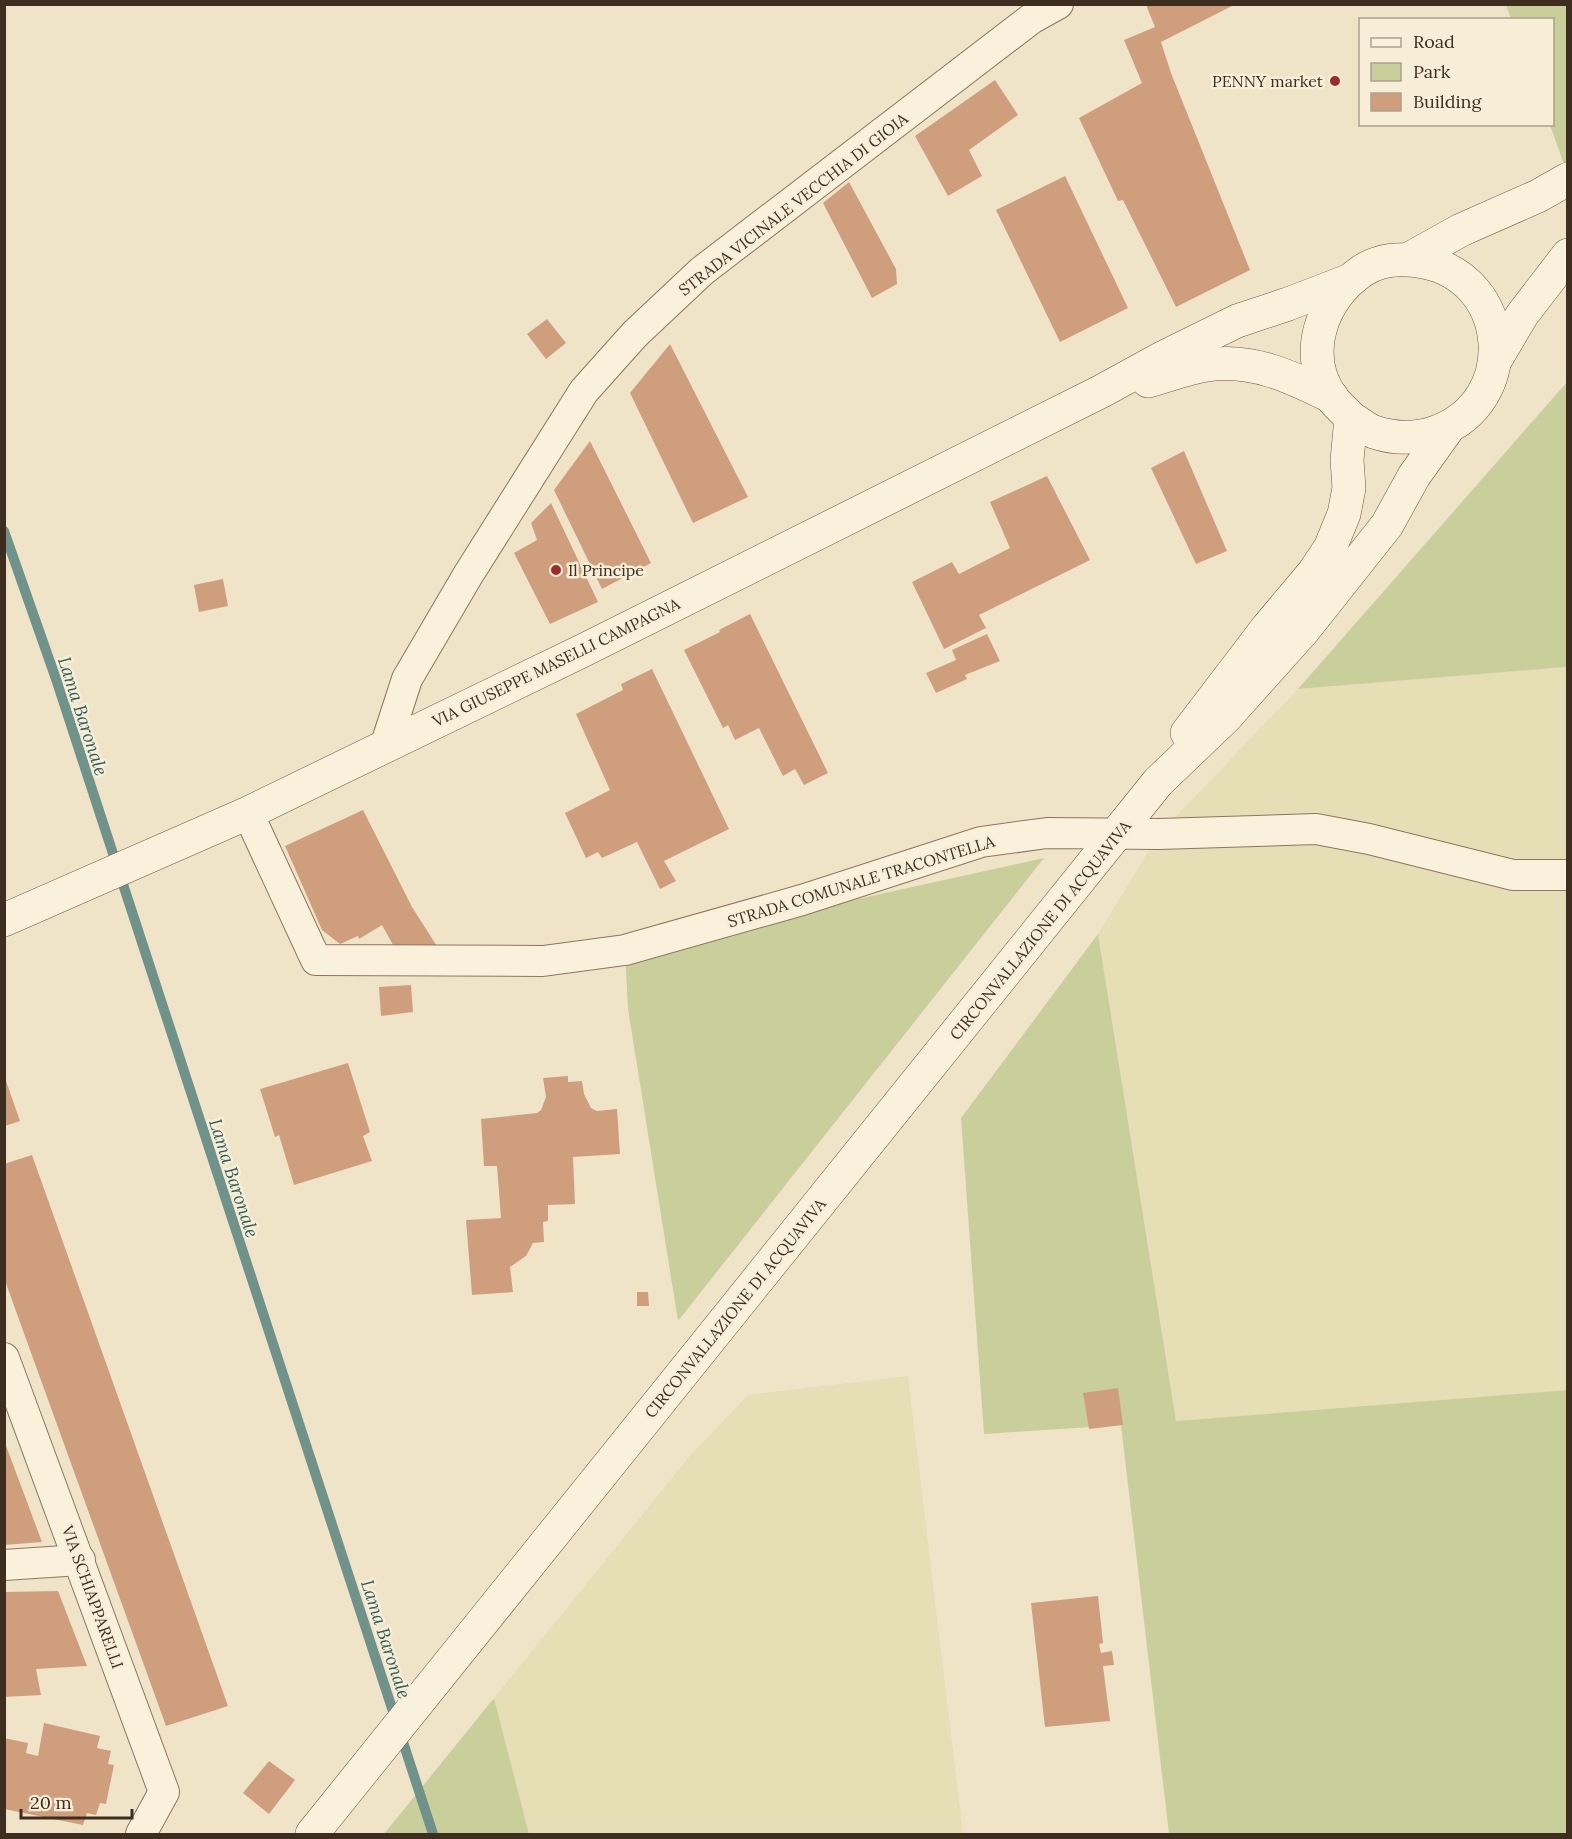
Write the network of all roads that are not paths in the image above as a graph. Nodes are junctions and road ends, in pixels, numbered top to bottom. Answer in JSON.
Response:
{"nodes":[{"id":1,"x":1058,"y":4,"type":"edge"},
{"id":2,"x":1568,"y":179,"type":"edge"},
{"id":3,"x":1568,"y":255,"type":"edge"},
{"id":4,"x":1409,"y":259,"type":"junction"},
{"id":5,"x":1348,"y":281,"type":"junction"},
{"id":6,"x":1496,"y":359,"type":"junction"},
{"id":7,"x":1102,"y":392,"type":"junction"},
{"id":8,"x":1341,"y":408,"type":"junction"},
{"id":9,"x":1449,"y":427,"type":"junction"},
{"id":10,"x":385,"y":747,"type":"junction"},
{"id":11,"x":1158,"y":782,"type":"junction"},
{"id":12,"x":248,"y":813,"type":"junction"},
{"id":13,"x":1117,"y":834,"type":"junction"},
{"id":14,"x":1568,"y":875,"type":"edge"},
{"id":15,"x":4,"y":920,"type":"edge"},
{"id":16,"x":4,"y":1358,"type":"edge"},
{"id":17,"x":80,"y":1560,"type":"junction"},
{"id":18,"x":4,"y":1565,"type":"edge"},
{"id":19,"x":141,"y":1834,"type":"edge"},
{"id":20,"x":312,"y":1834,"type":"edge"}],
"edges":[{"from":1,"to":10,"type":"street","name":"STRADA VICINALE VECCHIA DI GIOIA"},
{"from":2,"to":4,"type":"main road"},
{"from":3,"to":6,"type":"main road"},
{"from":4,"to":5,"type":"main road"},
{"from":4,"to":6,"type":"main road"},
{"from":5,"to":7,"type":"main road"},
{"from":5,"to":8,"type":"main road"},
{"from":6,"to":9,"type":"main road"},
{"from":7,"to":8,"type":"main road"},
{"from":7,"to":10,"type":"main road","name":"VIA GIUSEPPE MASELLI CAMPAGNA"},
{"from":8,"to":9,"type":"main road"},
{"from":8,"to":11,"type":"main road"},
{"from":9,"to":11,"type":"main road"},
{"from":10,"to":12,"type":"main road","name":"VIA GIUSEPPE MASELLI CAMPAGNA"},
{"from":11,"to":13,"type":"main road","name":"CIRCONVALLAZIONE DI ACQUAVIVA"},
{"from":12,"to":13,"type":"street","name":"STRADA COMUNALE TRACONTELLA"},
{"from":12,"to":15,"type":"main road","name":"VIA GIUSEPPE MASELLI CAMPAGNA"},
{"from":13,"to":14,"type":"street","name":"STRADA COMUNALE TRACONTELLA"},
{"from":13,"to":20,"type":"main road","name":"CIRCONVALLAZIONE DI ACQUAVIVA"},
{"from":16,"to":17,"type":"street","name":"VIA SCHIAPPARELLI"},
{"from":17,"to":18,"type":"street"},
{"from":17,"to":19,"type":"street","name":"VIA SCHIAPPARELLI"}]}
